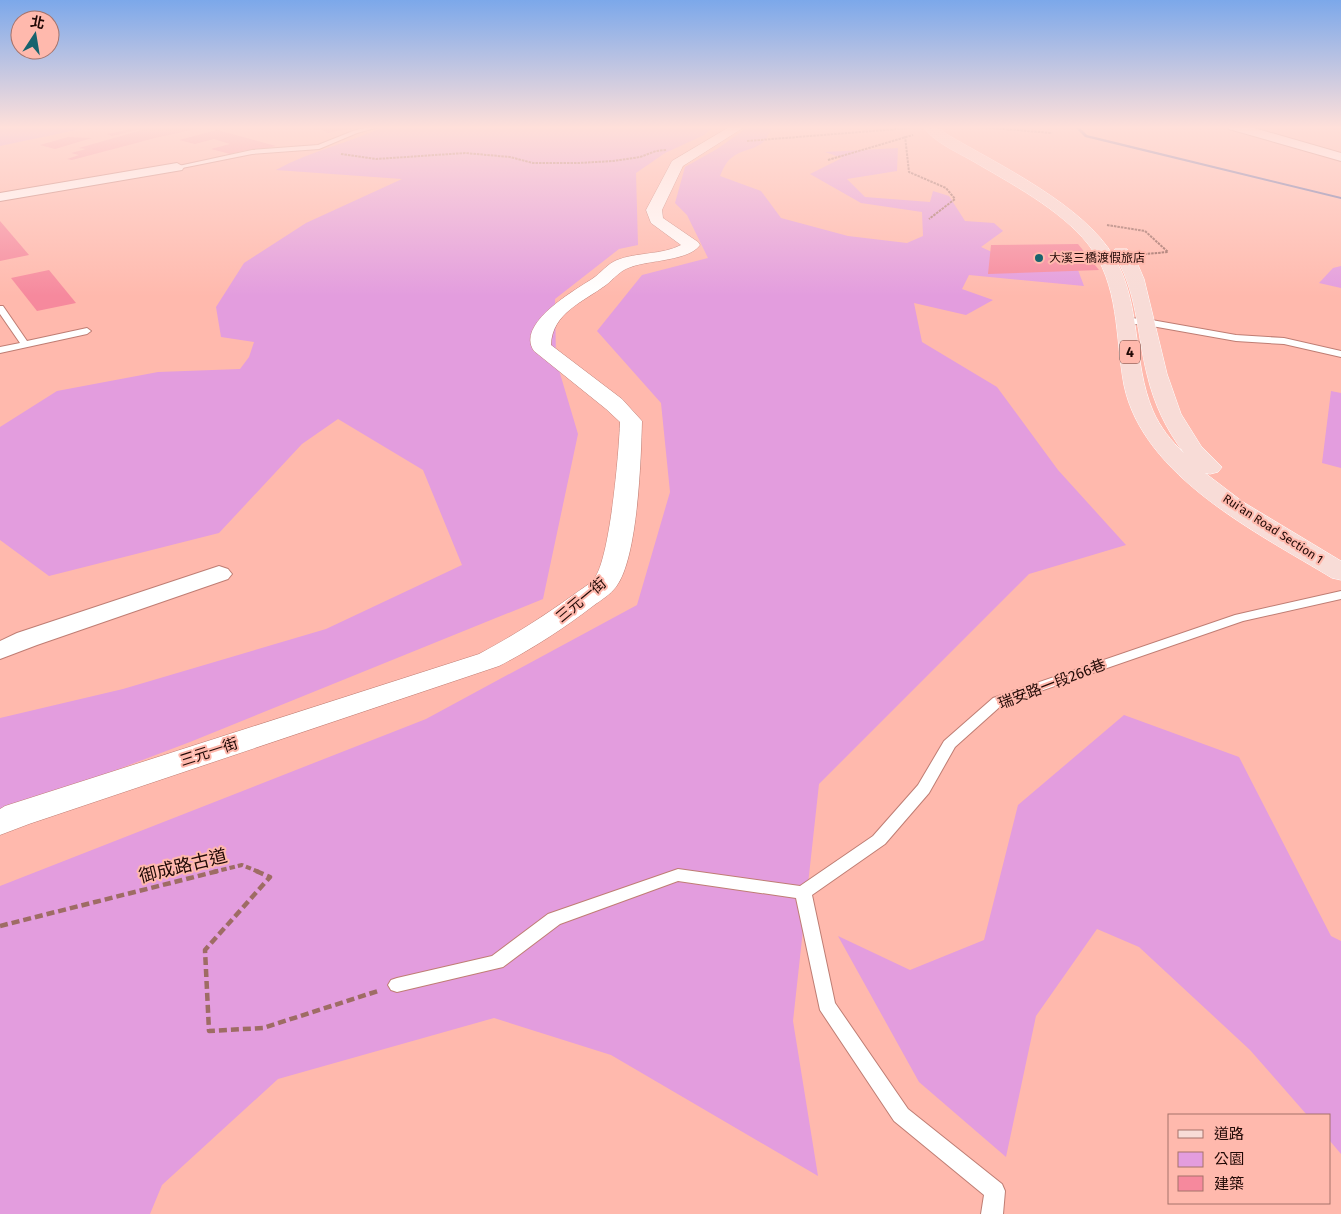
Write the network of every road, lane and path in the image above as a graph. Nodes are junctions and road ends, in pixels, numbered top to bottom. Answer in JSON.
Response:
{"nodes":[{"id":1,"x":88,"y":183,"type":"edge"},
{"id":2,"x":668,"y":183,"type":"edge"},
{"id":3,"x":934,"y":183,"type":"edge"},
{"id":4,"x":1017,"y":183,"type":"edge"},
{"id":5,"x":1032,"y":183,"type":"edge"},
{"id":6,"x":0,"y":198,"type":"edge"},
{"id":7,"x":930,"y":218,"type":"dead end"},
{"id":8,"x":0,"y":308,"type":"edge"},
{"id":9,"x":1126,"y":321,"type":"junction"},
{"id":10,"x":1146,"y":322,"type":"junction"},
{"id":11,"x":87,"y":331,"type":"dead end"},
{"id":12,"x":25,"y":344,"type":"junction"},
{"id":13,"x":0,"y":350,"type":"edge"},
{"id":14,"x":1341,"y":354,"type":"edge"},
{"id":15,"x":1341,"y":551,"type":"edge"},
{"id":16,"x":1341,"y":572,"type":"edge"},
{"id":17,"x":219,"y":574,"type":"dead end"},
{"id":18,"x":1341,"y":595,"type":"edge"},
{"id":19,"x":0,"y":651,"type":"edge"},
{"id":20,"x":0,"y":823,"type":"edge"},
{"id":21,"x":803,"y":894,"type":"junction"},
{"id":22,"x":0,"y":926,"type":"edge"},
{"id":23,"x":398,"y":985,"type":"joint"},
{"id":24,"x":992,"y":1214,"type":"edge"}],
"edges":[{"from":1,"to":6,"type":"street"},
{"from":2,"to":20,"type":"street","name":"三元一街"},
{"from":3,"to":7,"type":"path"},
{"from":4,"to":9,"type":"main road","name":"Rui'an Road Section 1","number":"4"},
{"from":5,"to":10,"type":"main road","name":"Rui'an Road Section 1","number":"4"},
{"from":8,"to":12,"type":"lane"},
{"from":9,"to":10,"type":"lane"},
{"from":9,"to":16,"type":"main road","name":"Rui'an Road Section 1","number":"4"},
{"from":10,"to":14,"type":"lane"},
{"from":10,"to":15,"type":"main road","name":"Rui'an Road Section 1","number":"4"},
{"from":11,"to":12,"type":"lane"},
{"from":12,"to":13,"type":"lane"},
{"from":17,"to":19,"type":"street"},
{"from":18,"to":21,"type":"lane","name":"瑞安路一段266巷"},
{"from":21,"to":23,"type":"lane"},
{"from":21,"to":24,"type":"lane"},
{"from":22,"to":23,"type":"path","name":"御成路古道"}]}
